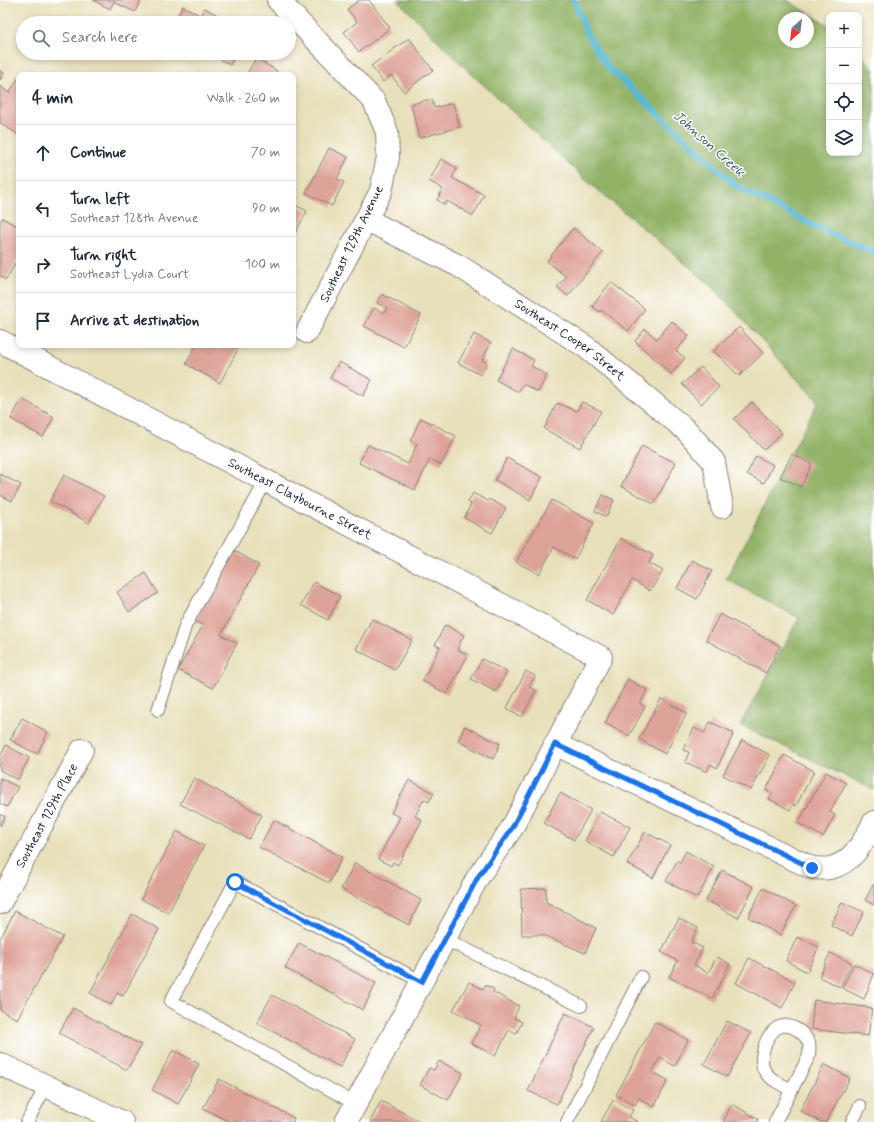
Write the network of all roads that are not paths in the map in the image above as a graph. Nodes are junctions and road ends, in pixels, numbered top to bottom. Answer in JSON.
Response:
{"nodes":[{"id":1,"x":278,"y":0,"type":"edge"},
{"id":2,"x":293,"y":16,"type":"edge"},
{"id":3,"x":296,"y":19,"type":"edge"},
{"id":4,"x":367,"y":220,"type":"junction"},
{"id":5,"x":307,"y":332,"type":"dead end"},
{"id":6,"x":0,"y":341,"type":"edge"},
{"id":7,"x":266,"y":481,"type":"junction"},
{"id":8,"x":722,"y":507,"type":"dead end"},
{"id":9,"x":158,"y":710,"type":"dead end"},
{"id":10,"x":555,"y":744,"type":"junction"},
{"id":11,"x":82,"y":750,"type":"dead end"},
{"id":12,"x":874,"y":822,"type":"edge"},
{"id":13,"x":0,"y":903,"type":"edge"},
{"id":14,"x":445,"y":939,"type":"junction"},
{"id":15,"x":641,"y":977,"type":"dead end"},
{"id":16,"x":422,"y":982,"type":"junction"},
{"id":17,"x":581,"y":1006,"type":"dead end"},
{"id":18,"x":0,"y":1064,"type":"edge"},
{"id":19,"x":46,"y":1086,"type":"junction"},
{"id":20,"x":791,"y":1090,"type":"junction"},
{"id":21,"x":860,"y":1106,"type":"dead end"},
{"id":22,"x":351,"y":1113,"type":"edge"},
{"id":23,"x":27,"y":1122,"type":"edge"},
{"id":24,"x":122,"y":1122,"type":"edge"},
{"id":25,"x":567,"y":1122,"type":"edge"},
{"id":26,"x":775,"y":1122,"type":"edge"},
{"id":27,"x":852,"y":1122,"type":"edge"}],
"edges":[{"from":1,"to":2,"type":"street","name":"Southeast 129th Avenue"},
{"from":3,"to":4,"type":"street","name":"Southeast 129th Avenue"},
{"from":4,"to":5,"type":"street","name":"Southeast 129th Avenue"},
{"from":4,"to":8,"type":"street","name":"Southeast Cooper Street"},
{"from":6,"to":7,"type":"street","name":"Southeast Claybourne Street"},
{"from":7,"to":9,"type":"lane"},
{"from":7,"to":10,"type":"street","name":"Southeast Claybourne Street"},
{"from":10,"to":12,"type":"street"},
{"from":10,"to":14,"type":"street"},
{"from":11,"to":13,"type":"street","name":"Southeast 129th Place"},
{"from":14,"to":16,"type":"street"},
{"from":14,"to":17,"type":"lane"},
{"from":15,"to":25,"type":"lane"},
{"from":16,"to":22,"type":"street"},
{"from":16,"to":22,"type":"lane"},
{"from":18,"to":19,"type":"street"},
{"from":19,"to":23,"type":"lane"},
{"from":19,"to":24,"type":"street"},
{"from":20,"to":20,"type":"lane"},
{"from":20,"to":26,"type":"lane"},
{"from":21,"to":27,"type":"lane"}]}
